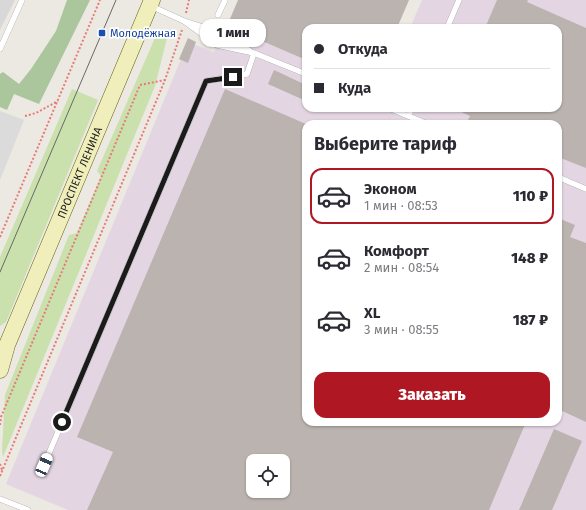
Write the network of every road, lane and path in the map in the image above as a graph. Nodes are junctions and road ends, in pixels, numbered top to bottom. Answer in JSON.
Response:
{"nodes":[{"id":1,"x":22,"y":0,"type":"edge"},
{"id":2,"x":100,"y":0,"type":"edge"},
{"id":3,"x":189,"y":0,"type":"edge"},
{"id":4,"x":225,"y":0,"type":"edge"},
{"id":5,"x":460,"y":0,"type":"edge"},
{"id":6,"x":151,"y":2,"type":"edge"},
{"id":7,"x":218,"y":15,"type":"dead end"},
{"id":8,"x":184,"y":21,"type":"junction"},
{"id":9,"x":449,"y":24,"type":"edge"},
{"id":10,"x":0,"y":30,"type":"edge"},
{"id":11,"x":7,"y":33,"type":"junction"},
{"id":12,"x":0,"y":49,"type":"edge"},
{"id":13,"x":254,"y":54,"type":"junction"},
{"id":14,"x":302,"y":72,"type":"edge"},
{"id":15,"x":165,"y":80,"type":"junction"},
{"id":16,"x":58,"y":100,"type":"junction"},
{"id":17,"x":398,"y":112,"type":"edge"},
{"id":18,"x":410,"y":112,"type":"edge"},
{"id":19,"x":25,"y":116,"type":"dead end"},
{"id":20,"x":408,"y":116,"type":"junction"},
{"id":21,"x":418,"y":120,"type":"edge"},
{"id":22,"x":562,"y":179,"type":"edge"},
{"id":23,"x":586,"y":189,"type":"edge"},
{"id":24,"x":0,"y":237,"type":"edge"},
{"id":25,"x":3,"y":350,"type":"edge"},
{"id":26,"x":0,"y":370,"type":"edge"},
{"id":27,"x":0,"y":425,"type":"edge"},
{"id":28,"x":0,"y":464,"type":"edge"},
{"id":29,"x":44,"y":465,"type":"dead end"},
{"id":30,"x":2,"y":472,"type":"junction"},
{"id":31,"x":0,"y":476,"type":"edge"},
{"id":32,"x":0,"y":499,"type":"edge"},
{"id":33,"x":28,"y":510,"type":"edge"}],
"edges":[{"from":1,"to":11,"type":"lane"},
{"from":2,"to":16,"type":"path"},
{"from":3,"to":8,"type":"path"},
{"from":4,"to":7,"type":"lane"},
{"from":5,"to":9,"type":"lane"},
{"from":6,"to":8,"type":"lane"},
{"from":6,"to":25,"type":"main road","name":"ПРОСПЕКТ ЛЕНИНА"},
{"from":8,"to":13,"type":"lane"},
{"from":8,"to":13,"type":"lane"},
{"from":8,"to":15,"type":"path"},
{"from":10,"to":11,"type":"lane"},
{"from":11,"to":12,"type":"lane"},
{"from":13,"to":14,"type":"lane"},
{"from":13,"to":29,"type":"lane"},
{"from":15,"to":27,"type":"path"},
{"from":15,"to":30,"type":"path"},
{"from":16,"to":19,"type":"path"},
{"from":16,"to":24,"type":"path"},
{"from":17,"to":20,"type":"lane"},
{"from":18,"to":20,"type":"lane"},
{"from":20,"to":21,"type":"lane"},
{"from":22,"to":23,"type":"lane"},
{"from":25,"to":26,"type":"main road","name":"ПРОСПЕКТ ЛЕНИНА"},
{"from":28,"to":30,"type":"path"},
{"from":30,"to":31,"type":"path"},
{"from":32,"to":33,"type":"lane"}]}
